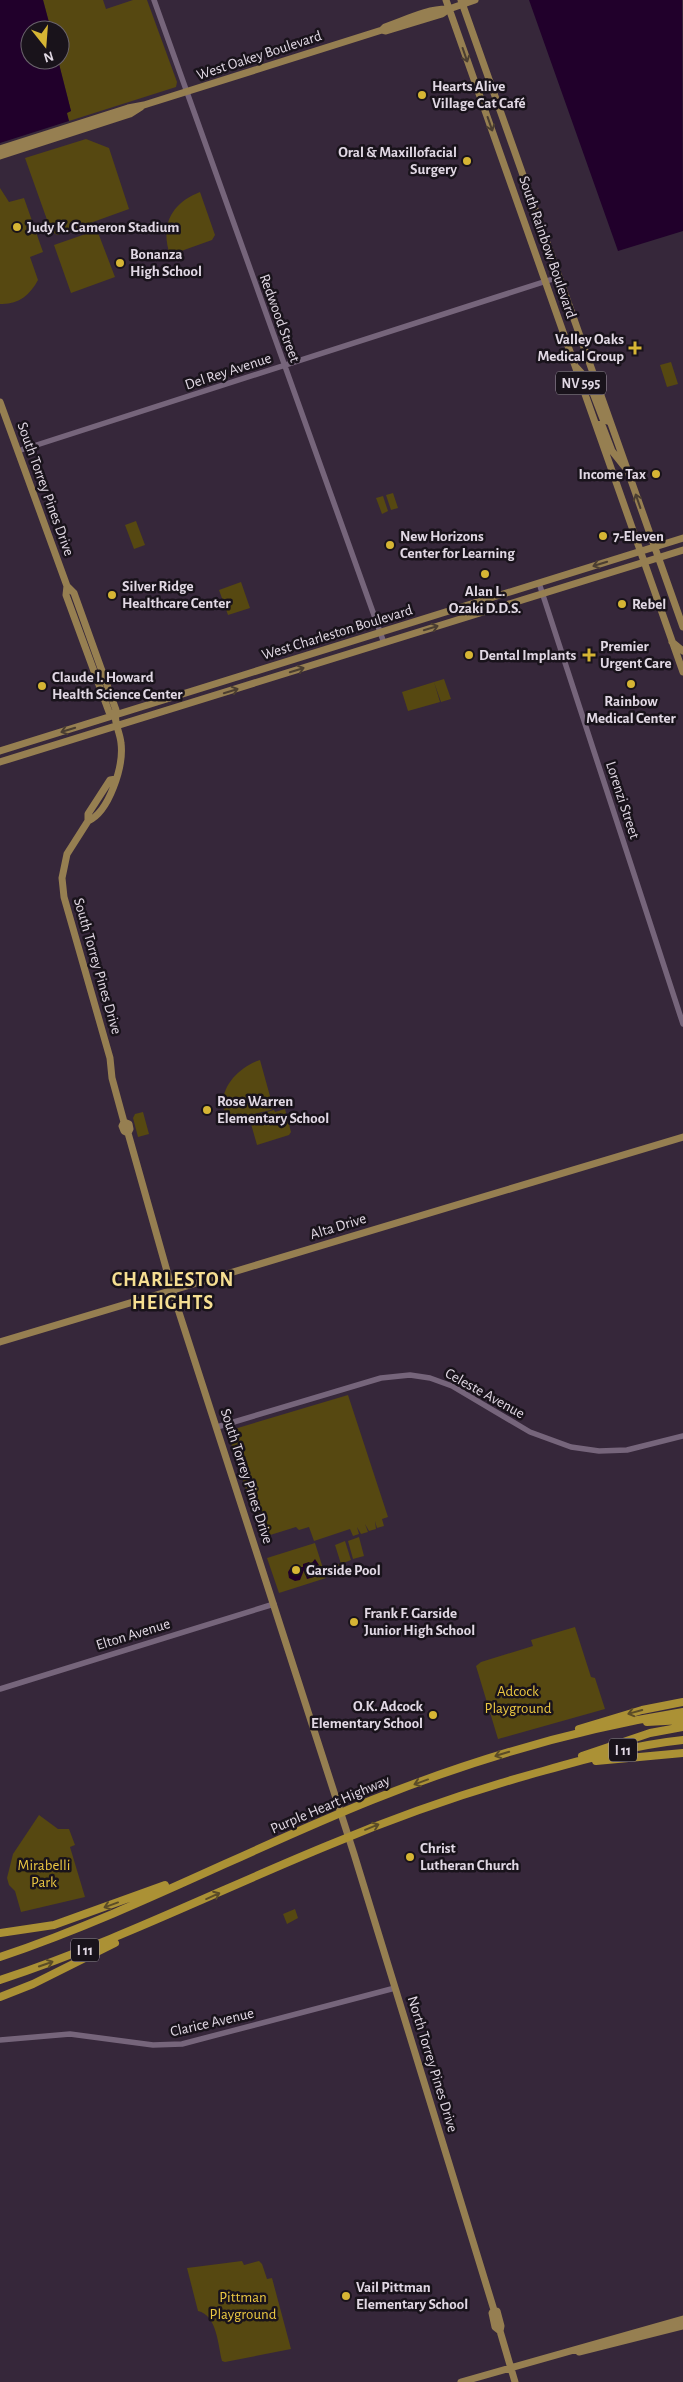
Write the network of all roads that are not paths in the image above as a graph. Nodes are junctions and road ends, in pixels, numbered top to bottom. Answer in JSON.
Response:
{"nodes":[{"id":1,"x":154,"y":0,"type":"edge"},
{"id":2,"x":446,"y":0,"type":"edge"},
{"id":3,"x":475,"y":0,"type":"edge"},
{"id":4,"x":462,"y":2,"type":"edge"},
{"id":5,"x":449,"y":9,"type":"junction"},
{"id":6,"x":187,"y":92,"type":"junction"},
{"id":7,"x":144,"y":105,"type":"junction"},
{"id":8,"x":509,"y":136,"type":"junction"},
{"id":9,"x":495,"y":140,"type":"junction"},
{"id":10,"x":513,"y":147,"type":"junction"},
{"id":11,"x":0,"y":149,"type":"edge"},
{"id":12,"x":499,"y":150,"type":"junction"},
{"id":13,"x":0,"y":156,"type":"edge"},
{"id":14,"x":559,"y":277,"type":"junction"},
{"id":15,"x":545,"y":282,"type":"junction"},
{"id":16,"x":284,"y":366,"type":"junction"},
{"id":17,"x":575,"y":366,"type":"junction"},
{"id":18,"x":0,"y":402,"type":"edge"},
{"id":19,"x":610,"y":422,"type":"junction"},
{"id":20,"x":596,"y":424,"type":"junction"},
{"id":21,"x":18,"y":451,"type":"junction"},
{"id":22,"x":627,"y":470,"type":"junction"},
{"id":23,"x":683,"y":538,"type":"edge"},
{"id":24,"x":654,"y":547,"type":"junction"},
{"id":25,"x":683,"y":550,"type":"edge"},
{"id":26,"x":640,"y":552,"type":"junction"},
{"id":27,"x":658,"y":558,"type":"junction"},
{"id":28,"x":644,"y":562,"type":"junction"},
{"id":29,"x":539,"y":583,"type":"junction"},
{"id":30,"x":543,"y":593,"type":"junction"},
{"id":31,"x":74,"y":606,"type":"junction"},
{"id":32,"x":683,"y":627,"type":"edge"},
{"id":33,"x":80,"y":632,"type":"junction"},
{"id":34,"x":381,"y":633,"type":"junction"},
{"id":35,"x":672,"y":642,"type":"junction"},
{"id":36,"x":384,"y":643,"type":"junction"},
{"id":37,"x":683,"y":651,"type":"edge"},
{"id":38,"x":97,"y":659,"type":"junction"},
{"id":39,"x":683,"y":672,"type":"edge"},
{"id":40,"x":218,"y":683,"type":"junction"},
{"id":41,"x":201,"y":700,"type":"junction"},
{"id":42,"x":114,"y":716,"type":"junction"},
{"id":43,"x":117,"y":726,"type":"junction"},
{"id":44,"x":0,"y":751,"type":"edge"},
{"id":45,"x":0,"y":762,"type":"edge"},
{"id":46,"x":116,"y":779,"type":"junction"},
{"id":47,"x":105,"y":789,"type":"junction"},
{"id":48,"x":98,"y":813,"type":"junction"},
{"id":49,"x":88,"y":821,"type":"junction"},
{"id":50,"x":683,"y":1024,"type":"edge"},
{"id":51,"x":683,"y":1137,"type":"edge"},
{"id":52,"x":172,"y":1290,"type":"junction"},
{"id":53,"x":0,"y":1342,"type":"edge"},
{"id":54,"x":217,"y":1427,"type":"junction"},
{"id":55,"x":683,"y":1436,"type":"edge"},
{"id":56,"x":274,"y":1604,"type":"junction"},
{"id":57,"x":0,"y":1689,"type":"edge"},
{"id":58,"x":683,"y":1702,"type":"edge"},
{"id":59,"x":683,"y":1712,"type":"edge"},
{"id":60,"x":683,"y":1720,"type":"edge"},
{"id":61,"x":605,"y":1728,"type":"junction"},
{"id":62,"x":683,"y":1728,"type":"edge"},
{"id":63,"x":683,"y":1740,"type":"edge"},
{"id":64,"x":537,"y":1743,"type":"junction"},
{"id":65,"x":683,"y":1753,"type":"edge"},
{"id":66,"x":564,"y":1765,"type":"junction"},
{"id":67,"x":534,"y":1773,"type":"junction"},
{"id":68,"x":345,"y":1825,"type":"joint"},
{"id":69,"x":222,"y":1865,"type":"junction"},
{"id":70,"x":168,"y":1916,"type":"junction"},
{"id":71,"x":0,"y":1933,"type":"edge"},
{"id":72,"x":0,"y":1957,"type":"edge"},
{"id":73,"x":0,"y":1980,"type":"edge"},
{"id":74,"x":395,"y":1988,"type":"junction"},
{"id":75,"x":0,"y":1997,"type":"edge"},
{"id":76,"x":0,"y":2040,"type":"edge"},
{"id":77,"x":683,"y":2319,"type":"edge"},
{"id":78,"x":683,"y":2326,"type":"edge"},
{"id":79,"x":566,"y":2354,"type":"junction"},
{"id":80,"x":511,"y":2369,"type":"junction"},
{"id":81,"x":462,"y":2382,"type":"edge"},
{"id":82,"x":515,"y":2382,"type":"edge"}],
"edges":[{"from":1,"to":6,"type":"street","name":"Redwood Street"},
{"from":2,"to":5,"type":"main road","name":"South Rainbow Boulevard","number":"NV 595"},
{"from":3,"to":4,"type":"main road","name":"West Oakey Boulevard"},
{"from":4,"to":5,"type":"main road","name":"West Oakey Boulevard"},
{"from":4,"to":8,"type":"main road","name":"South Rainbow Boulevard","number":"NV 595"},
{"from":5,"to":6,"type":"main road","name":"West Oakey Boulevard"},
{"from":5,"to":9,"type":"main road","name":"South Rainbow Boulevard","number":"NV 595","one_way":true},
{"from":6,"to":7,"type":"main road","name":"West Oakey Boulevard"},
{"from":6,"to":16,"type":"street","name":"Redwood Street"},
{"from":7,"to":11,"type":"main road","name":"West Oakey Boulevard"},
{"from":7,"to":13,"type":"main road","name":"West Oakey Boulevard"},
{"from":8,"to":9,"type":"main road"},
{"from":8,"to":10,"type":"main road","name":"South Rainbow Boulevard","number":"NV 595"},
{"from":9,"to":12,"type":"main road","name":"South Rainbow Boulevard","number":"NV 595"},
{"from":10,"to":12,"type":"main road"},
{"from":10,"to":14,"type":"main road","name":"South Rainbow Boulevard","number":"NV 595"},
{"from":12,"to":15,"type":"main road","name":"South Rainbow Boulevard","number":"NV 595"},
{"from":14,"to":15,"type":"street","name":"Del Rey Avenue"},
{"from":14,"to":19,"type":"main road","name":"South Rainbow Boulevard","number":"NV 595"},
{"from":15,"to":16,"type":"street","name":"Del Rey Avenue"},
{"from":15,"to":17,"type":"main road","name":"South Rainbow Boulevard","number":"NV 595"},
{"from":16,"to":21,"type":"street","name":"Del Rey Avenue"},
{"from":16,"to":34,"type":"street","name":"Redwood Street"},
{"from":17,"to":19,"type":"main road"},
{"from":17,"to":20,"type":"main road","name":"South Rainbow Boulevard","number":"NV 595"},
{"from":18,"to":21,"type":"main road","name":"South Torrey Pines Drive"},
{"from":19,"to":22,"type":"main road","name":"South Rainbow Boulevard","number":"NV 595"},
{"from":20,"to":22,"type":"main road"},
{"from":20,"to":26,"type":"main road","name":"South Rainbow Boulevard","number":"NV 595"},
{"from":21,"to":31,"type":"main road","name":"South Torrey Pines Drive"},
{"from":24,"to":22,"type":"main road","name":"South Rainbow Boulevard","number":"NV 595","one_way":true},
{"from":23,"to":24,"type":"main road","name":"West Charleston Boulevard"},
{"from":24,"to":26,"type":"main road","name":"West Charleston Boulevard"},
{"from":24,"to":27,"type":"main road","name":"South Rainbow Boulevard","number":"NV 595"},
{"from":25,"to":27,"type":"main road","name":"West Charleston Boulevard"},
{"from":26,"to":28,"type":"main road","name":"South Rainbow Boulevard","number":"NV 595"},
{"from":26,"to":29,"type":"main road","name":"West Charleston Boulevard","one_way":true},
{"from":27,"to":28,"type":"main road","name":"West Charleston Boulevard"},
{"from":27,"to":32,"type":"main road","name":"South Rainbow Boulevard","number":"NV 595"},
{"from":28,"to":30,"type":"main road","name":"West Charleston Boulevard"},
{"from":28,"to":35,"type":"main road","name":"South Rainbow Boulevard","number":"NV 595"},
{"from":29,"to":30,"type":"street","name":"Lorenzi Street"},
{"from":29,"to":34,"type":"main road","name":"West Charleston Boulevard"},
{"from":36,"to":30,"type":"main road","name":"West Charleston Boulevard","one_way":true},
{"from":30,"to":50,"type":"street","name":"Lorenzi Street"},
{"from":31,"to":33,"type":"main road","name":"South Torrey Pines Drive"},
{"from":31,"to":38,"type":"main road","name":"South Torrey Pines Drive"},
{"from":33,"to":38,"type":"main road"},
{"from":33,"to":42,"type":"main road","name":"South Torrey Pines Drive"},
{"from":34,"to":36,"type":"street","name":"Redwood Street"},
{"from":34,"to":40,"type":"main road","name":"West Charleston Boulevard"},
{"from":35,"to":37,"type":"main road"},
{"from":35,"to":39,"type":"main road","name":"South Rainbow Boulevard","number":"NV 595"},
{"from":41,"to":36,"type":"main road","name":"West Charleston Boulevard","one_way":true},
{"from":38,"to":42,"type":"main road","name":"South Torrey Pines Drive"},
{"from":40,"to":41,"type":"main road"},
{"from":40,"to":42,"type":"main road","name":"West Charleston Boulevard"},
{"from":41,"to":43,"type":"main road","name":"West Charleston Boulevard"},
{"from":42,"to":43,"type":"main road","name":"South Torrey Pines Drive"},
{"from":42,"to":44,"type":"main road","name":"West Charleston Boulevard","one_way":true},
{"from":43,"to":45,"type":"main road","name":"West Charleston Boulevard"},
{"from":43,"to":46,"type":"main road","name":"South Torrey Pines Drive"},
{"from":46,"to":47,"type":"main road","name":"South Torrey Pines Drive"},
{"from":46,"to":48,"type":"main road","name":"South Torrey Pines Drive"},
{"from":47,"to":48,"type":"main road"},
{"from":47,"to":49,"type":"main road","name":"South Torrey Pines Drive"},
{"from":48,"to":49,"type":"main road","name":"South Torrey Pines Drive"},
{"from":49,"to":52,"type":"main road","name":"South Torrey Pines Drive"},
{"from":51,"to":52,"type":"main road","name":"Alta Drive"},
{"from":52,"to":53,"type":"main road","name":"Alta Drive"},
{"from":52,"to":54,"type":"main road","name":"South Torrey Pines Drive"},
{"from":54,"to":55,"type":"street","name":"Celeste Avenue"},
{"from":54,"to":56,"type":"main road","name":"South Torrey Pines Drive"},
{"from":56,"to":57,"type":"street","name":"Elton Avenue"},
{"from":56,"to":68,"type":"main road","name":"South Torrey Pines Drive"},
{"from":58,"to":64,"type":"highway","one_way":true},
{"from":59,"to":61,"type":"highway","name":"Purple Heart Highway","number":"I 11"},
{"from":60,"to":61,"type":"highway"},
{"from":61,"to":64,"type":"highway","name":"Purple Heart Highway","number":"I 11"},
{"from":62,"to":67,"type":"highway"},
{"from":63,"to":66,"type":"highway","number":"I 11"},
{"from":64,"to":69,"type":"highway","name":"Purple Heart Highway","number":"I 11","one_way":true},
{"from":65,"to":66,"type":"highway"},
{"from":66,"to":67,"type":"highway","number":"I 11"},
{"from":70,"to":67,"type":"highway","number":"I 11","one_way":true},
{"from":68,"to":74,"type":"main road","name":"North Torrey Pines Drive"},
{"from":69,"to":71,"type":"highway","one_way":true},
{"from":69,"to":72,"type":"highway","name":"Purple Heart Highway","number":"I 11"},
{"from":73,"to":70,"type":"highway","number":"I 11","one_way":true},
{"from":70,"to":75,"type":"highway"},
{"from":74,"to":76,"type":"street","name":"Clarice Avenue"},
{"from":74,"to":80,"type":"main road","name":"North Torrey Pines Drive"},
{"from":77,"to":79,"type":"main road"},
{"from":78,"to":79,"type":"main road"},
{"from":79,"to":80,"type":"main road"},
{"from":80,"to":81,"type":"main road"},
{"from":80,"to":82,"type":"main road","name":"North Torrey Pines Drive"}]}
